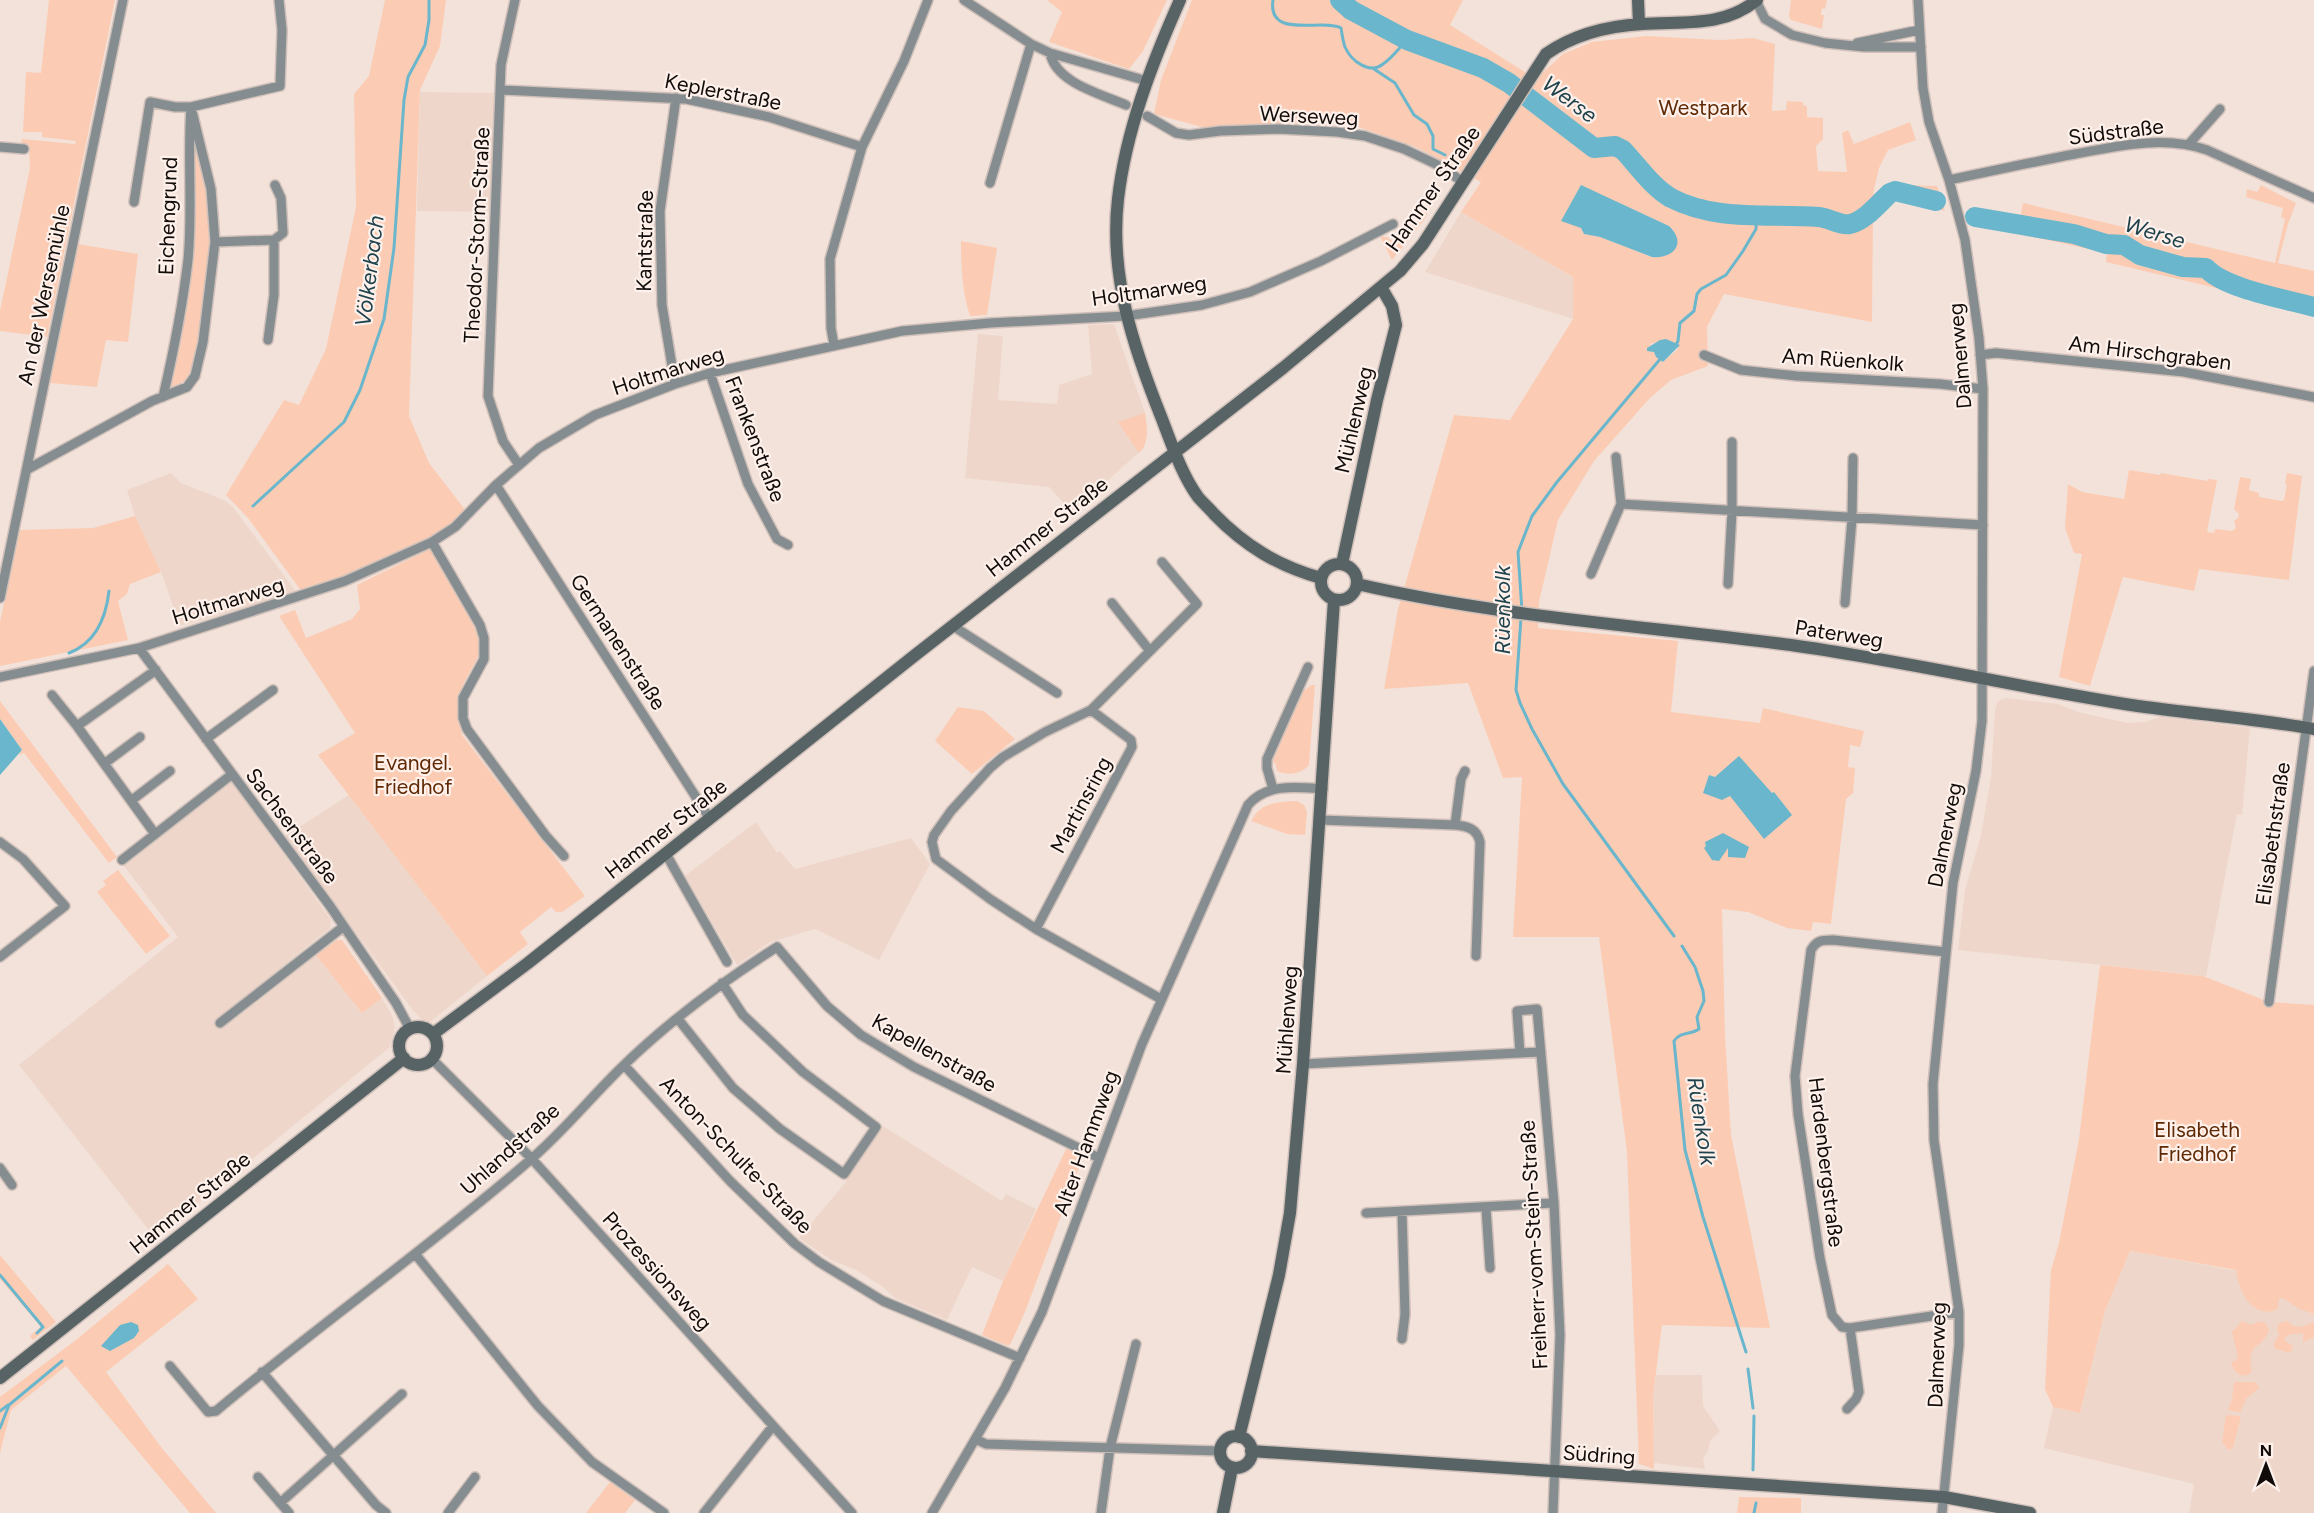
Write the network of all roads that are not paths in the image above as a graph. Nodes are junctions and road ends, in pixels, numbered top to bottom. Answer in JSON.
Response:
{"nodes":[{"id":1,"x":123,"y":0,"type":"edge"},
{"id":2,"x":279,"y":0,"type":"edge"},
{"id":3,"x":515,"y":0,"type":"edge"},
{"id":4,"x":928,"y":0,"type":"edge"},
{"id":5,"x":964,"y":0,"type":"edge"},
{"id":6,"x":1180,"y":0,"type":"edge"},
{"id":7,"x":1638,"y":0,"type":"edge"},
{"id":8,"x":1918,"y":0,"type":"edge"},
{"id":9,"x":1756,"y":1,"type":"edge"},
{"id":10,"x":1639,"y":24,"type":"junction"},
{"id":11,"x":1919,"y":30,"type":"junction"},
{"id":12,"x":1031,"y":44,"type":"junction"},
{"id":13,"x":1845,"y":45,"type":"junction"},
{"id":14,"x":1921,"y":47,"type":"junction"},
{"id":15,"x":1050,"y":53,"type":"junction"},
{"id":16,"x":1147,"y":81,"type":"junction"},
{"id":17,"x":502,"y":90,"type":"junction"},
{"id":18,"x":676,"y":98,"type":"junction"},
{"id":19,"x":1126,"y":105,"type":"dead end"},
{"id":20,"x":191,"y":107,"type":"junction"},
{"id":21,"x":2220,"y":109,"type":"dead end"},
{"id":22,"x":1147,"y":117,"type":"dead end"},
{"id":23,"x":2189,"y":144,"type":"junction"},
{"id":24,"x":0,"y":147,"type":"edge"},
{"id":25,"x":862,"y":147,"type":"junction"},
{"id":26,"x":24,"y":149,"type":"dead end"},
{"id":27,"x":1949,"y":180,"type":"junction"},
{"id":28,"x":1463,"y":182,"type":"junction"},
{"id":29,"x":990,"y":183,"type":"dead end"},
{"id":30,"x":276,"y":185,"type":"dead end"},
{"id":31,"x":2314,"y":198,"type":"edge"},
{"id":32,"x":134,"y":202,"type":"dead end"},
{"id":33,"x":1393,"y":225,"type":"dead end"},
{"id":34,"x":274,"y":240,"type":"junction"},
{"id":35,"x":214,"y":242,"type":"junction"},
{"id":36,"x":1381,"y":287,"type":"junction"},
{"id":37,"x":1126,"y":316,"type":"junction"},
{"id":38,"x":268,"y":340,"type":"dead end"},
{"id":39,"x":834,"y":345,"type":"junction"},
{"id":40,"x":1704,"y":355,"type":"dead end"},
{"id":41,"x":1980,"y":355,"type":"junction"},
{"id":42,"x":710,"y":373,"type":"junction"},
{"id":43,"x":675,"y":384,"type":"junction"},
{"id":44,"x":1983,"y":389,"type":"junction"},
{"id":45,"x":163,"y":397,"type":"junction"},
{"id":46,"x":2314,"y":397,"type":"edge"},
{"id":47,"x":1732,"y":442,"type":"dead end"},
{"id":48,"x":1174,"y":451,"type":"junction"},
{"id":49,"x":1616,"y":457,"type":"dead end"},
{"id":50,"x":1852,"y":458,"type":"dead end"},
{"id":51,"x":519,"y":465,"type":"junction"},
{"id":52,"x":28,"y":469,"type":"junction"},
{"id":53,"x":496,"y":485,"type":"junction"},
{"id":54,"x":1621,"y":504,"type":"junction"},
{"id":55,"x":1732,"y":511,"type":"junction"},
{"id":56,"x":1852,"y":519,"type":"junction"},
{"id":57,"x":1983,"y":525,"type":"junction"},
{"id":58,"x":432,"y":542,"type":"junction"},
{"id":59,"x":788,"y":545,"type":"dead end"},
{"id":60,"x":1162,"y":562,"type":"dead end"},
{"id":61,"x":1342,"y":564,"type":"junction"},
{"id":62,"x":1591,"y":574,"type":"dead end"},
{"id":63,"x":1321,"y":578,"type":"junction"},
{"id":64,"x":1357,"y":584,"type":"junction"},
{"id":65,"x":1728,"y":584,"type":"dead end"},
{"id":66,"x":0,"y":598,"type":"edge"},
{"id":67,"x":1334,"y":600,"type":"junction"},
{"id":68,"x":1113,"y":603,"type":"dead end"},
{"id":69,"x":1845,"y":603,"type":"dead end"},
{"id":70,"x":953,"y":626,"type":"junction"},
{"id":71,"x":139,"y":648,"type":"junction"},
{"id":72,"x":1150,"y":651,"type":"junction"},
{"id":73,"x":1308,"y":667,"type":"dead end"},
{"id":74,"x":156,"y":670,"type":"junction"},
{"id":75,"x":2314,"y":671,"type":"edge"},
{"id":76,"x":0,"y":677,"type":"edge"},
{"id":77,"x":1980,"y":677,"type":"junction"},
{"id":78,"x":273,"y":690,"type":"dead end"},
{"id":79,"x":1058,"y":693,"type":"dead end"},
{"id":80,"x":52,"y":695,"type":"dead end"},
{"id":81,"x":1091,"y":710,"type":"junction"},
{"id":82,"x":76,"y":726,"type":"junction"},
{"id":83,"x":2310,"y":729,"type":"edge"},
{"id":84,"x":140,"y":737,"type":"dead end"},
{"id":85,"x":206,"y":739,"type":"junction"},
{"id":86,"x":105,"y":763,"type":"junction"},
{"id":87,"x":170,"y":771,"type":"dead end"},
{"id":88,"x":1465,"y":771,"type":"dead end"},
{"id":89,"x":231,"y":775,"type":"junction"},
{"id":90,"x":1273,"y":789,"type":"junction"},
{"id":91,"x":1323,"y":789,"type":"junction"},
{"id":92,"x":132,"y":800,"type":"junction"},
{"id":93,"x":710,"y":819,"type":"junction"},
{"id":94,"x":1321,"y":820,"type":"junction"},
{"id":95,"x":1455,"y":825,"type":"junction"},
{"id":96,"x":155,"y":834,"type":"junction"},
{"id":97,"x":0,"y":842,"type":"edge"},
{"id":98,"x":666,"y":854,"type":"junction"},
{"id":99,"x":564,"y":856,"type":"dead end"},
{"id":100,"x":122,"y":860,"type":"dead end"},
{"id":101,"x":343,"y":927,"type":"junction"},
{"id":102,"x":1036,"y":929,"type":"junction"},
{"id":103,"x":777,"y":947,"type":"joint"},
{"id":104,"x":1946,"y":952,"type":"junction"},
{"id":105,"x":1476,"y":956,"type":"dead end"},
{"id":106,"x":0,"y":957,"type":"edge"},
{"id":107,"x":727,"y":962,"type":"dead end"},
{"id":108,"x":723,"y":983,"type":"junction"},
{"id":109,"x":1161,"y":999,"type":"junction"},
{"id":110,"x":2269,"y":1002,"type":"dead end"},
{"id":111,"x":678,"y":1018,"type":"junction"},
{"id":112,"x":220,"y":1023,"type":"dead end"},
{"id":113,"x":410,"y":1029,"type":"junction"},
{"id":114,"x":433,"y":1034,"type":"junction"},
{"id":115,"x":1541,"y":1052,"type":"junction"},
{"id":116,"x":1520,"y":1053,"type":"junction"},
{"id":117,"x":404,"y":1058,"type":"junction"},
{"id":118,"x":431,"y":1059,"type":"junction"},
{"id":119,"x":1304,"y":1064,"type":"junction"},
{"id":120,"x":624,"y":1065,"type":"junction"},
{"id":121,"x":1099,"y":1158,"type":"junction"},
{"id":122,"x":532,"y":1159,"type":"junction"},
{"id":123,"x":0,"y":1168,"type":"edge"},
{"id":124,"x":12,"y":1185,"type":"dead end"},
{"id":125,"x":1554,"y":1203,"type":"junction"},
{"id":126,"x":1486,"y":1208,"type":"junction"},
{"id":127,"x":1402,"y":1212,"type":"junction"},
{"id":128,"x":1366,"y":1213,"type":"dead end"},
{"id":129,"x":416,"y":1255,"type":"junction"},
{"id":130,"x":1490,"y":1268,"type":"dead end"},
{"id":131,"x":1959,"y":1312,"type":"junction"},
{"id":132,"x":1846,"y":1328,"type":"junction"},
{"id":133,"x":1402,"y":1338,"type":"dead end"},
{"id":134,"x":1136,"y":1344,"type":"dead end"},
{"id":135,"x":1020,"y":1358,"type":"junction"},
{"id":136,"x":170,"y":1366,"type":"dead end"},
{"id":137,"x":262,"y":1372,"type":"junction"},
{"id":138,"x":0,"y":1378,"type":"edge"},
{"id":139,"x":402,"y":1394,"type":"dead end"},
{"id":140,"x":1847,"y":1409,"type":"dead end"},
{"id":141,"x":773,"y":1426,"type":"junction"},
{"id":142,"x":1239,"y":1437,"type":"junction"},
{"id":143,"x":975,"y":1440,"type":"junction"},
{"id":144,"x":1110,"y":1448,"type":"junction"},
{"id":145,"x":1220,"y":1451,"type":"junction"},
{"id":146,"x":1251,"y":1451,"type":"junction"},
{"id":147,"x":333,"y":1454,"type":"junction"},
{"id":148,"x":1232,"y":1468,"type":"junction"},
{"id":149,"x":1555,"y":1472,"type":"junction"},
{"id":150,"x":258,"y":1477,"type":"dead end"},
{"id":151,"x":475,"y":1477,"type":"dead end"},
{"id":152,"x":1944,"y":1497,"type":"junction"},
{"id":153,"x":280,"y":1503,"type":"junction"},
{"id":154,"x":289,"y":1513,"type":"edge"},
{"id":155,"x":386,"y":1513,"type":"edge"},
{"id":156,"x":448,"y":1513,"type":"edge"},
{"id":157,"x":664,"y":1513,"type":"edge"},
{"id":158,"x":704,"y":1513,"type":"edge"},
{"id":159,"x":852,"y":1513,"type":"edge"},
{"id":160,"x":932,"y":1513,"type":"edge"},
{"id":161,"x":1101,"y":1513,"type":"edge"},
{"id":162,"x":1223,"y":1513,"type":"edge"},
{"id":163,"x":1553,"y":1513,"type":"edge"},
{"id":164,"x":1942,"y":1513,"type":"edge"},
{"id":165,"x":2030,"y":1513,"type":"edge"}],
"edges":[{"from":1,"to":52,"type":"street","name":"An der Wersemühle"},
{"from":2,"to":20,"type":"street","name":"Eichengrund"},
{"from":3,"to":17,"type":"street","name":"Theodor-Storm-Straße"},
{"from":4,"to":25,"type":"street"},
{"from":5,"to":12,"type":"street"},
{"from":6,"to":16,"type":"main road"},
{"from":7,"to":10,"type":"main road"},
{"from":8,"to":11,"type":"street","name":"Dalmerweg"},
{"from":9,"to":10,"type":"main road","name":"Hammer Straße"},
{"from":9,"to":13,"type":"street"},
{"from":10,"to":28,"type":"main road","name":"Hammer Straße"},
{"from":11,"to":13,"type":"street"},
{"from":11,"to":14,"type":"street","name":"Dalmerweg"},
{"from":12,"to":15,"type":"street"},
{"from":12,"to":29,"type":"street"},
{"from":13,"to":14,"type":"street"},
{"from":14,"to":27,"type":"street","name":"Dalmerweg"},
{"from":15,"to":16,"type":"street"},
{"from":15,"to":19,"type":"street"},
{"from":16,"to":37,"type":"main road"},
{"from":17,"to":18,"type":"street","name":"Keplerstraße"},
{"from":17,"to":51,"type":"street","name":"Theodor-Storm-Straße"},
{"from":18,"to":25,"type":"street","name":"Keplerstraße"},
{"from":18,"to":43,"type":"street","name":"Kantstraße"},
{"from":20,"to":32,"type":"street","name":"Eichengrund"},
{"from":20,"to":35,"type":"street","name":"Eichengrund"},
{"from":20,"to":45,"type":"street","name":"Eichengrund"},
{"from":21,"to":23,"type":"street"},
{"from":22,"to":28,"type":"street","name":"Werseweg"},
{"from":23,"to":27,"type":"street","name":"Südstraße"},
{"from":23,"to":31,"type":"street","name":"Südstraße"},
{"from":24,"to":26,"type":"street"},
{"from":25,"to":39,"type":"street"},
{"from":27,"to":41,"type":"street","name":"Dalmerweg"},
{"from":28,"to":36,"type":"main road","name":"Hammer Straße"},
{"from":30,"to":34,"type":"street"},
{"from":33,"to":37,"type":"street","name":"Holtmarweg"},
{"from":34,"to":35,"type":"street"},
{"from":34,"to":38,"type":"street"},
{"from":35,"to":45,"type":"street","name":"Eichengrund"},
{"from":36,"to":48,"type":"main road","name":"Hammer Straße"},
{"from":36,"to":61,"type":"main road","name":"Mühlenweg"},
{"from":37,"to":39,"type":"street","name":"Holtmarweg"},
{"from":37,"to":48,"type":"main road"},
{"from":39,"to":42,"type":"street","name":"Holtmarweg"},
{"from":40,"to":44,"type":"street","name":"Am Rüenkolk"},
{"from":41,"to":44,"type":"street","name":"Dalmerweg"},
{"from":41,"to":46,"type":"street","name":"Am Hirschgraben"},
{"from":42,"to":43,"type":"street","name":"Holtmarweg"},
{"from":42,"to":59,"type":"street","name":"Frankenstraße"},
{"from":43,"to":51,"type":"street","name":"Holtmarweg"},
{"from":44,"to":57,"type":"street","name":"Dalmerweg"},
{"from":45,"to":52,"type":"street","name":"Eichengrund"},
{"from":47,"to":55,"type":"street"},
{"from":48,"to":63,"type":"main road"},
{"from":48,"to":70,"type":"main road","name":"Hammer Straße"},
{"from":49,"to":54,"type":"street"},
{"from":50,"to":56,"type":"street"},
{"from":51,"to":53,"type":"street","name":"Holtmarweg"},
{"from":52,"to":66,"type":"street","name":"An der Wersemühle"},
{"from":53,"to":58,"type":"street","name":"Holtmarweg"},
{"from":53,"to":93,"type":"street","name":"Germanenstraße"},
{"from":54,"to":55,"type":"street"},
{"from":54,"to":62,"type":"street"},
{"from":55,"to":56,"type":"street"},
{"from":55,"to":65,"type":"street"},
{"from":56,"to":57,"type":"street"},
{"from":56,"to":69,"type":"street"},
{"from":57,"to":77,"type":"street","name":"Dalmerweg"},
{"from":58,"to":71,"type":"street","name":"Holtmarweg"},
{"from":58,"to":99,"type":"street"},
{"from":60,"to":72,"type":"street"},
{"from":61,"to":63,"type":"main road"},
{"from":61,"to":64,"type":"main road"},
{"from":63,"to":67,"type":"main road"},
{"from":64,"to":67,"type":"main road"},
{"from":64,"to":77,"type":"main road","name":"Paterweg"},
{"from":67,"to":91,"type":"main road","name":"Mühlenweg"},
{"from":68,"to":72,"type":"street"},
{"from":70,"to":79,"type":"street"},
{"from":70,"to":93,"type":"main road","name":"Hammer Straße"},
{"from":71,"to":74,"type":"street","name":"Sachsenstraße"},
{"from":71,"to":76,"type":"street","name":"Holtmarweg"},
{"from":72,"to":81,"type":"street"},
{"from":73,"to":90,"type":"street"},
{"from":74,"to":82,"type":"street"},
{"from":74,"to":85,"type":"street","name":"Sachsenstraße"},
{"from":75,"to":83,"type":"street","name":"Elisabethstraße"},
{"from":77,"to":83,"type":"main road","name":"Paterweg"},
{"from":77,"to":104,"type":"street","name":"Dalmerweg"},
{"from":78,"to":85,"type":"street"},
{"from":80,"to":82,"type":"street"},
{"from":81,"to":102,"type":"street","name":"Martinsring"},
{"from":81,"to":102,"type":"street"},
{"from":82,"to":86,"type":"street"},
{"from":83,"to":110,"type":"street","name":"Elisabethstraße"},
{"from":84,"to":86,"type":"street"},
{"from":85,"to":89,"type":"street","name":"Sachsenstraße"},
{"from":86,"to":92,"type":"street"},
{"from":87,"to":92,"type":"street"},
{"from":88,"to":95,"type":"street"},
{"from":89,"to":96,"type":"street"},
{"from":89,"to":101,"type":"street","name":"Sachsenstraße"},
{"from":90,"to":91,"type":"street"},
{"from":90,"to":109,"type":"street","name":"Alter Hammweg"},
{"from":91,"to":94,"type":"main road","name":"Mühlenweg"},
{"from":92,"to":96,"type":"street"},
{"from":93,"to":98,"type":"main road","name":"Hammer Straße"},
{"from":94,"to":95,"type":"street"},
{"from":94,"to":119,"type":"main road","name":"Mühlenweg"},
{"from":95,"to":105,"type":"street"},
{"from":96,"to":100,"type":"street"},
{"from":97,"to":106,"type":"street"},
{"from":98,"to":107,"type":"street"},
{"from":98,"to":114,"type":"main road","name":"Hammer Straße"},
{"from":101,"to":112,"type":"street"},
{"from":101,"to":113,"type":"street","name":"Sachsenstraße"},
{"from":102,"to":109,"type":"street"},
{"from":103,"to":108,"type":"street","name":"Uhlandstraße"},
{"from":103,"to":121,"type":"street","name":"Kapellenstraße"},
{"from":104,"to":131,"type":"street","name":"Dalmerweg"},
{"from":104,"to":132,"type":"street","name":"Hardenbergstraße"},
{"from":108,"to":111,"type":"street","name":"Uhlandstraße"},
{"from":108,"to":111,"type":"street"},
{"from":109,"to":121,"type":"street","name":"Alter Hammweg"},
{"from":111,"to":120,"type":"street","name":"Uhlandstraße"},
{"from":113,"to":114,"type":"main road"},
{"from":113,"to":117,"type":"main road"},
{"from":114,"to":118,"type":"main road"},
{"from":115,"to":116,"type":"street"},
{"from":115,"to":116,"type":"street","name":"Freiherr-vom-Stein-Straße"},
{"from":115,"to":125,"type":"street","name":"Freiherr-vom-Stein-Straße"},
{"from":116,"to":119,"type":"street"},
{"from":117,"to":118,"type":"main road"},
{"from":117,"to":138,"type":"main road","name":"Hammer Straße"},
{"from":118,"to":122,"type":"street","name":"Prozessionsweg"},
{"from":119,"to":142,"type":"main road","name":"Mühlenweg"},
{"from":120,"to":122,"type":"street","name":"Uhlandstraße"},
{"from":120,"to":135,"type":"street","name":"Anton-Schulte-Straße"},
{"from":121,"to":135,"type":"street","name":"Alter Hammweg"},
{"from":122,"to":129,"type":"street","name":"Uhlandstraße"},
{"from":122,"to":141,"type":"street","name":"Prozessionsweg"},
{"from":123,"to":124,"type":"street"},
{"from":125,"to":126,"type":"street"},
{"from":125,"to":149,"type":"street","name":"Freiherr-vom-Stein-Straße"},
{"from":126,"to":127,"type":"street"},
{"from":126,"to":130,"type":"street"},
{"from":127,"to":128,"type":"street"},
{"from":127,"to":133,"type":"street"},
{"from":129,"to":137,"type":"street","name":"Uhlandstraße"},
{"from":129,"to":157,"type":"street"},
{"from":131,"to":132,"type":"street"},
{"from":131,"to":152,"type":"street","name":"Dalmerweg"},
{"from":132,"to":140,"type":"street","name":"Hardenbergstraße"},
{"from":134,"to":144,"type":"street"},
{"from":135,"to":143,"type":"street","name":"Alter Hammweg"},
{"from":136,"to":137,"type":"street","name":"Uhlandstraße"},
{"from":137,"to":147,"type":"street"},
{"from":139,"to":147,"type":"street"},
{"from":141,"to":158,"type":"street"},
{"from":141,"to":159,"type":"street","name":"Prozessionsweg"},
{"from":142,"to":145,"type":"main road"},
{"from":142,"to":146,"type":"main road"},
{"from":143,"to":144,"type":"street"},
{"from":143,"to":160,"type":"street","name":"Alter Hammweg"},
{"from":144,"to":145,"type":"street"},
{"from":144,"to":161,"type":"street"},
{"from":145,"to":148,"type":"main road"},
{"from":146,"to":148,"type":"main road"},
{"from":146,"to":149,"type":"main road","name":"Südring"},
{"from":147,"to":153,"type":"street"},
{"from":147,"to":155,"type":"street"},
{"from":148,"to":162,"type":"main road"},
{"from":149,"to":152,"type":"main road","name":"Südring"},
{"from":149,"to":163,"type":"street","name":"Freiherr-vom-Stein-Straße"},
{"from":150,"to":153,"type":"street"},
{"from":151,"to":156,"type":"street"},
{"from":152,"to":164,"type":"street","name":"Dalmerweg"},
{"from":152,"to":165,"type":"main road","name":"Südring"},
{"from":153,"to":154,"type":"street"}]}
